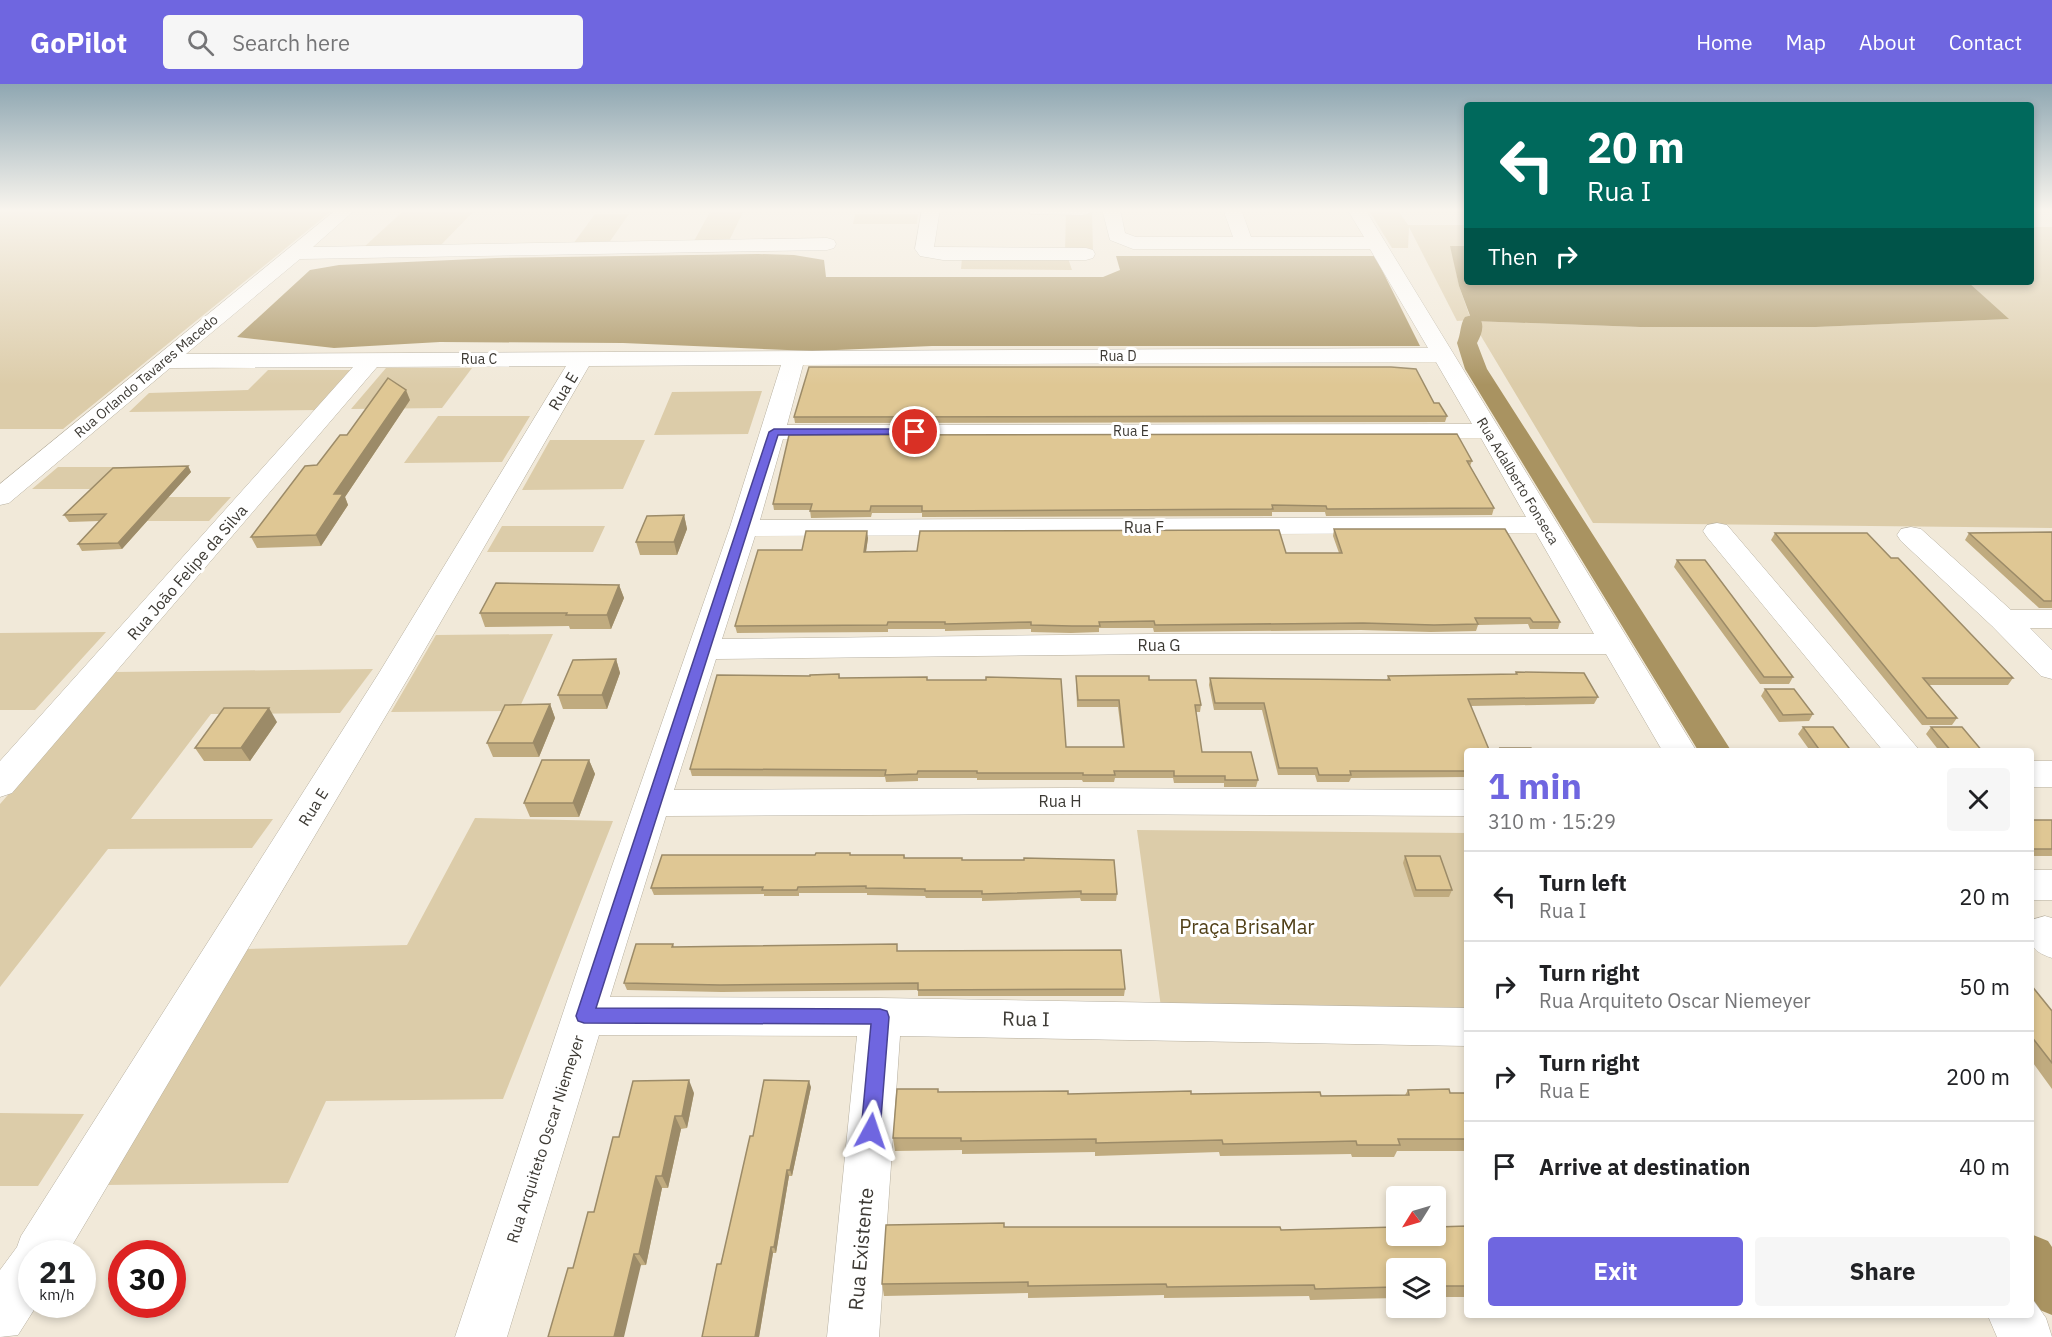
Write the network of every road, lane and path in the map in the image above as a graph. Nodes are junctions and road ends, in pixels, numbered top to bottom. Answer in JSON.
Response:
{"nodes":[{"id":1,"x":277,"y":267,"type":"edge"},
{"id":2,"x":1390,"y":267,"type":"edge"},
{"id":3,"x":1442,"y":355,"type":"junction"},
{"id":4,"x":582,"y":358,"type":"junction"},
{"id":5,"x":794,"y":358,"type":"junction"},
{"id":6,"x":372,"y":359,"type":"junction"},
{"id":7,"x":164,"y":361,"type":"junction"},
{"id":8,"x":1488,"y":431,"type":"junction"},
{"id":9,"x":774,"y":432,"type":"junction"},
{"id":10,"x":0,"y":497,"type":"edge"},
{"id":11,"x":1544,"y":525,"type":"junction"},
{"id":12,"x":744,"y":528,"type":"junction"},
{"id":13,"x":1717,"y":531,"type":"dead end"},
{"id":14,"x":1911,"y":535,"type":"dead end"},
{"id":15,"x":2003,"y":619,"type":"junction"},
{"id":16,"x":2052,"y":620,"type":"edge"},
{"id":17,"x":1615,"y":644,"type":"junction"},
{"id":18,"x":704,"y":649,"type":"junction"},
{"id":19,"x":2052,"y":669,"type":"edge"},
{"id":20,"x":1678,"y":748,"type":"edge"},
{"id":21,"x":1901,"y":748,"type":"edge"},
{"id":22,"x":2034,"y":774,"type":"edge"},
{"id":23,"x":2052,"y":774,"type":"edge"},
{"id":24,"x":0,"y":784,"type":"edge"},
{"id":25,"x":652,"y":803,"type":"junction"},
{"id":26,"x":1464,"y":803,"type":"edge"},
{"id":27,"x":2034,"y":885,"type":"edge"},
{"id":28,"x":2052,"y":885,"type":"edge"},
{"id":29,"x":584,"y":1016,"type":"junction"},
{"id":30,"x":880,"y":1017,"type":"junction"},
{"id":31,"x":1464,"y":1027,"type":"edge"},
{"id":32,"x":48,"y":1240,"type":"edge"},
{"id":33,"x":18,"y":1288,"type":"edge"},
{"id":34,"x":0,"y":1317,"type":"edge"},
{"id":35,"x":2015,"y":1318,"type":"edge"},
{"id":36,"x":481,"y":1337,"type":"edge"},
{"id":37,"x":853,"y":1337,"type":"edge"},
{"id":38,"x":2027,"y":1337,"type":"edge"}],
"edges":[{"from":1,"to":7,"type":"street","name":"Rua Orlando Tavares Macedo"},
{"from":2,"to":3,"type":"street","name":"Rua Adalberto Fonseca"},
{"from":3,"to":5,"type":"street","name":"Rua D"},
{"from":3,"to":8,"type":"street","name":"Rua Adalberto Fonseca"},
{"from":4,"to":5,"type":"street","name":"Rua C"},
{"from":4,"to":6,"type":"street","name":"Rua C"},
{"from":4,"to":32,"type":"street","name":"Rua E"},
{"from":5,"to":9,"type":"street","name":"Rua Arquiteto Oscar Niemeyer"},
{"from":6,"to":7,"type":"street","name":"Rua C"},
{"from":6,"to":24,"type":"street","name":"Rua João Felipe da Silva"},
{"from":7,"to":10,"type":"street","name":"Rua Orlando Tavares Macedo"},
{"from":8,"to":9,"type":"street","name":"Rua E"},
{"from":8,"to":11,"type":"street","name":"Rua Adalberto Fonseca"},
{"from":9,"to":12,"type":"street","name":"Rua Arquiteto Oscar Niemeyer"},
{"from":11,"to":12,"type":"street","name":"Rua F"},
{"from":11,"to":17,"type":"street","name":"Rua Adalberto Fonseca"},
{"from":12,"to":18,"type":"street","name":"Rua Arquiteto Oscar Niemeyer"},
{"from":13,"to":21,"type":"street"},
{"from":14,"to":15,"type":"street"},
{"from":15,"to":16,"type":"street"},
{"from":15,"to":19,"type":"street"},
{"from":17,"to":18,"type":"street","name":"Rua G"},
{"from":17,"to":20,"type":"street","name":"Rua Adalberto Fonseca"},
{"from":18,"to":25,"type":"street","name":"Rua Arquiteto Oscar Niemeyer"},
{"from":22,"to":23,"type":"street"},
{"from":25,"to":26,"type":"street","name":"Rua H"},
{"from":25,"to":29,"type":"street","name":"Rua Arquiteto Oscar Niemeyer"},
{"from":27,"to":28,"type":"street"},
{"from":29,"to":30,"type":"street","name":"Rua I"},
{"from":29,"to":36,"type":"street","name":"Rua Arquiteto Oscar Niemeyer"},
{"from":30,"to":31,"type":"street","name":"Rua I"},
{"from":30,"to":37,"type":"street","name":"Rua Existente"},
{"from":33,"to":34,"type":"street"},
{"from":35,"to":38,"type":"street"}]}
